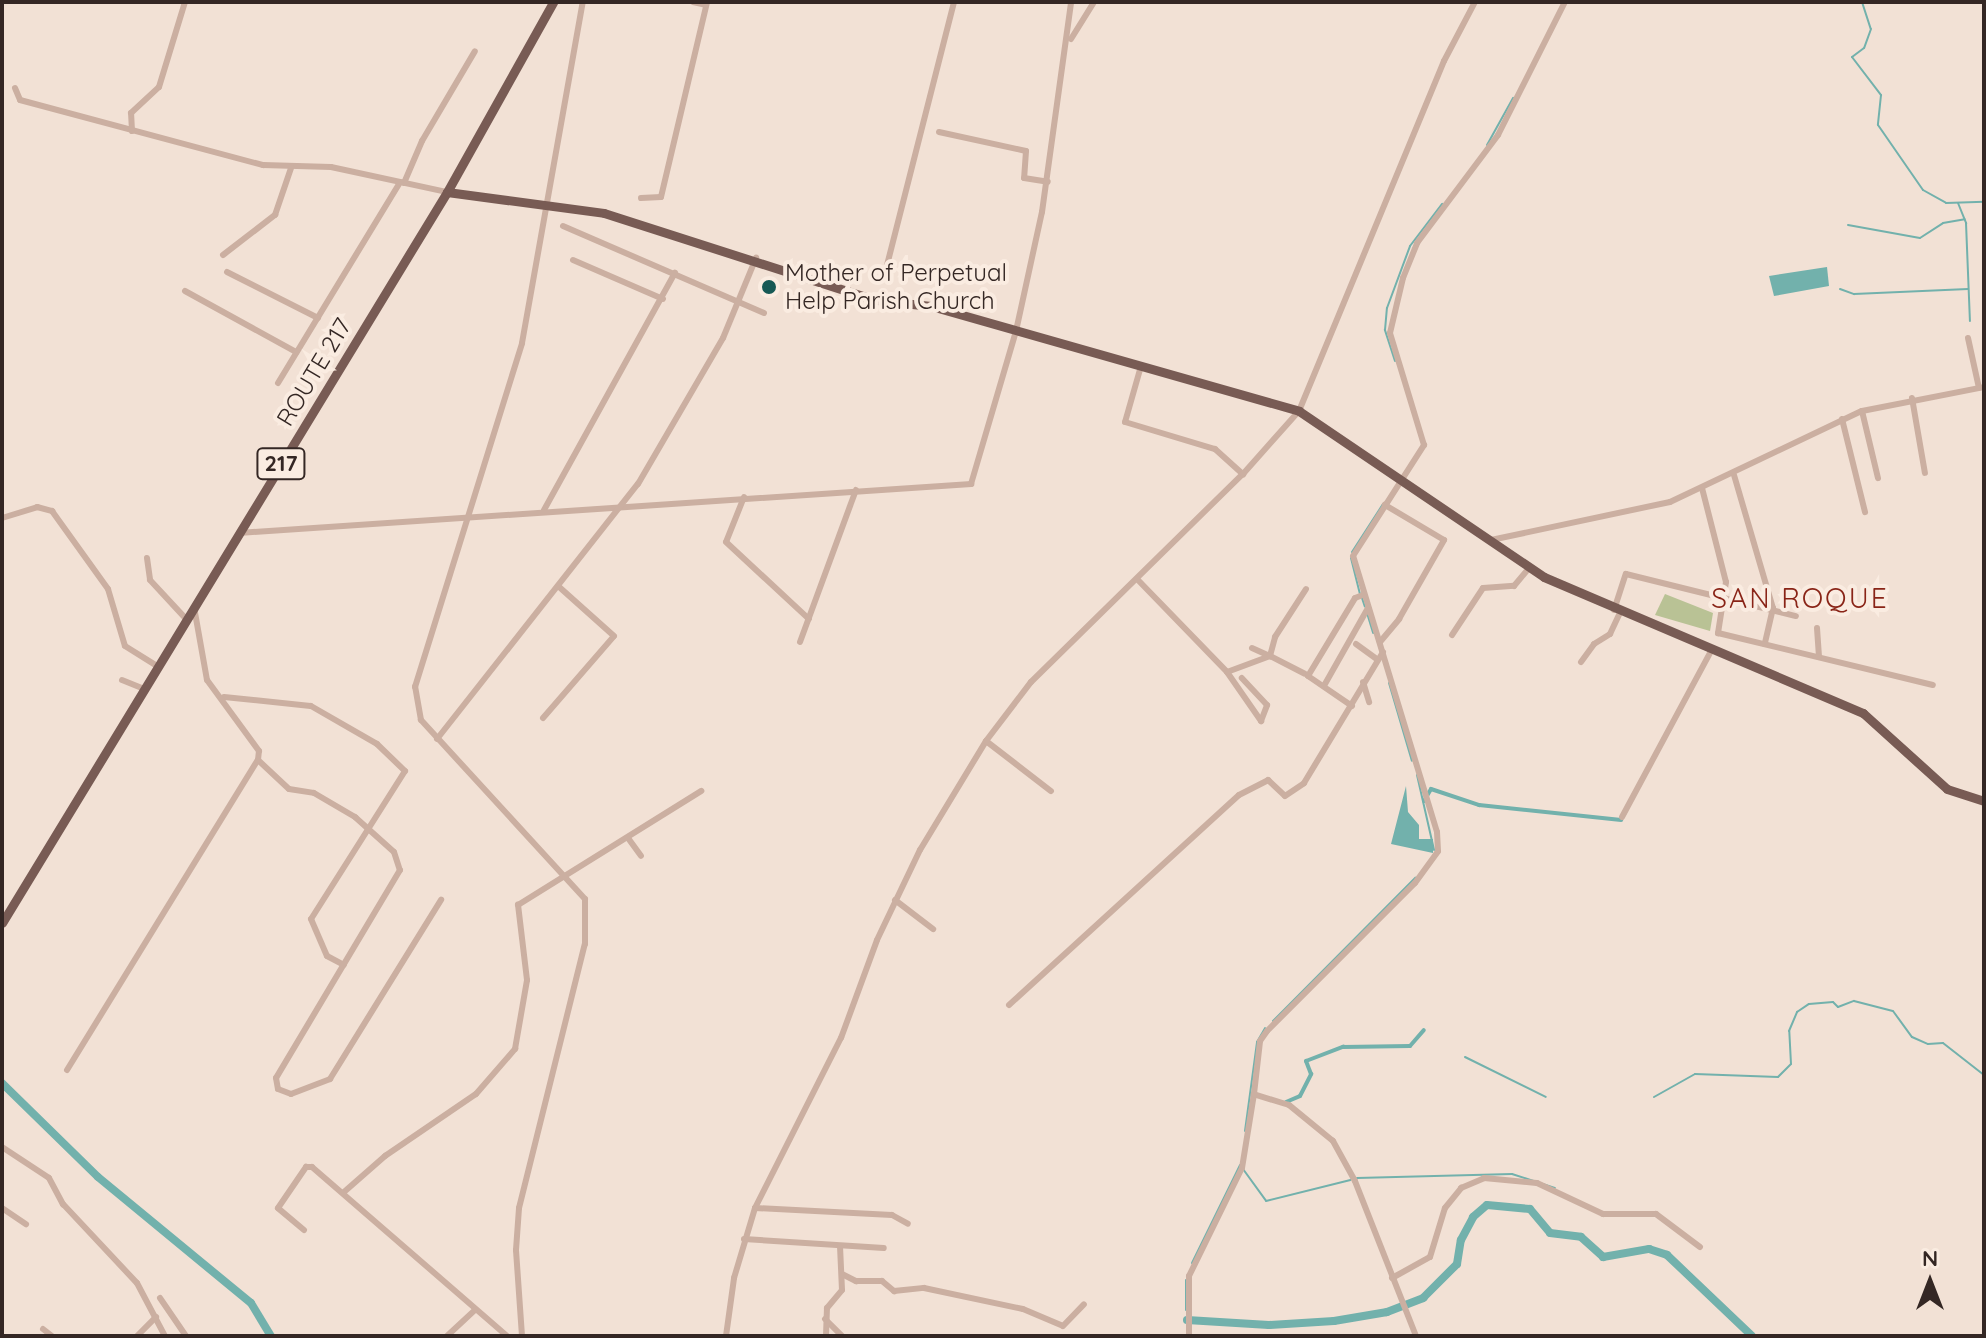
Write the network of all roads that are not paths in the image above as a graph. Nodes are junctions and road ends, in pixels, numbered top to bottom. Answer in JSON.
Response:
{"nodes":[{"id":1,"x":185,"y":2,"type":"edge"},
{"id":2,"x":553,"y":2,"type":"edge"},
{"id":3,"x":583,"y":2,"type":"edge"},
{"id":4,"x":693,"y":2,"type":"edge"},
{"id":5,"x":954,"y":2,"type":"edge"},
{"id":6,"x":1071,"y":2,"type":"edge"},
{"id":7,"x":1094,"y":2,"type":"edge"},
{"id":8,"x":1475,"y":2,"type":"edge"},
{"id":9,"x":1565,"y":2,"type":"edge"},
{"id":10,"x":706,"y":4,"type":"edge"},
{"id":11,"x":1069,"y":42,"type":"junction"},
{"id":12,"x":475,"y":51,"type":"dead end"},
{"id":13,"x":15,"y":88,"type":"dead end"},
{"id":14,"x":132,"y":131,"type":"junction"},
{"id":15,"x":939,"y":132,"type":"dead end"},
{"id":16,"x":291,"y":168,"type":"junction"},
{"id":17,"x":402,"y":182,"type":"junction"},
{"id":18,"x":1048,"y":182,"type":"junction"},
{"id":19,"x":447,"y":192,"type":"junction"},
{"id":20,"x":641,"y":198,"type":"dead end"},
{"id":21,"x":543,"y":202,"type":"junction"},
{"id":22,"x":563,"y":226,"type":"dead end"},
{"id":23,"x":223,"y":255,"type":"dead end"},
{"id":24,"x":756,"y":258,"type":"junction"},
{"id":25,"x":573,"y":260,"type":"dead end"},
{"id":26,"x":886,"y":269,"type":"dead end"},
{"id":27,"x":227,"y":272,"type":"dead end"},
{"id":28,"x":675,"y":273,"type":"junction"},
{"id":29,"x":185,"y":291,"type":"dead end"},
{"id":30,"x":663,"y":299,"type":"junction"},
{"id":31,"x":740,"y":302,"type":"junction"},
{"id":32,"x":764,"y":313,"type":"dead end"},
{"id":33,"x":318,"y":318,"type":"junction"},
{"id":34,"x":1016,"y":331,"type":"junction"},
{"id":35,"x":1968,"y":338,"type":"dead end"},
{"id":36,"x":296,"y":352,"type":"junction"},
{"id":37,"x":1141,"y":366,"type":"junction"},
{"id":38,"x":278,"y":383,"type":"dead end"},
{"id":39,"x":1982,"y":387,"type":"edge"},
{"id":40,"x":1912,"y":398,"type":"junction"},
{"id":41,"x":1299,"y":411,"type":"junction"},
{"id":42,"x":1862,"y":411,"type":"junction"},
{"id":43,"x":1842,"y":419,"type":"junction"},
{"id":44,"x":1925,"y":473,"type":"dead end"},
{"id":45,"x":1243,"y":474,"type":"junction"},
{"id":46,"x":1734,"y":475,"type":"junction"},
{"id":47,"x":1878,"y":478,"type":"dead end"},
{"id":48,"x":1402,"y":480,"type":"junction"},
{"id":49,"x":1702,"y":488,"type":"junction"},
{"id":50,"x":856,"y":490,"type":"junction"},
{"id":51,"x":744,"y":497,"type":"junction"},
{"id":52,"x":1385,"y":505,"type":"junction"},
{"id":53,"x":622,"y":506,"type":"junction"},
{"id":54,"x":544,"y":510,"type":"junction"},
{"id":55,"x":1865,"y":512,"type":"dead end"},
{"id":56,"x":467,"y":515,"type":"junction"},
{"id":57,"x":2,"y":518,"type":"edge"},
{"id":58,"x":239,"y":533,"type":"junction"},
{"id":59,"x":1491,"y":540,"type":"junction"},
{"id":60,"x":147,"y":558,"type":"dead end"},
{"id":61,"x":1530,"y":567,"type":"junction"},
{"id":62,"x":1137,"y":579,"type":"junction"},
{"id":63,"x":558,"y":586,"type":"junction"},
{"id":64,"x":1306,"y":589,"type":"dead end"},
{"id":65,"x":1363,"y":595,"type":"junction"},
{"id":66,"x":1726,"y":598,"type":"junction"},
{"id":67,"x":194,"y":607,"type":"junction"},
{"id":68,"x":1368,"y":608,"type":"junction"},
{"id":69,"x":1773,"y":608,"type":"junction"},
{"id":70,"x":1617,"y":612,"type":"junction"},
{"id":71,"x":1796,"y":616,"type":"dead end"},
{"id":72,"x":809,"y":619,"type":"junction"},
{"id":73,"x":187,"y":620,"type":"junction"},
{"id":74,"x":1817,"y":628,"type":"dead end"},
{"id":75,"x":1452,"y":635,"type":"dead end"},
{"id":76,"x":800,"y":642,"type":"dead end"},
{"id":77,"x":1380,"y":642,"type":"junction"},
{"id":78,"x":1356,"y":644,"type":"dead end"},
{"id":79,"x":1765,"y":644,"type":"junction"},
{"id":80,"x":1252,"y":648,"type":"dead end"},
{"id":81,"x":1711,"y":651,"type":"junction"},
{"id":82,"x":1383,"y":652,"type":"junction"},
{"id":83,"x":1270,"y":656,"type":"junction"},
{"id":84,"x":1819,"y":657,"type":"junction"},
{"id":85,"x":1377,"y":659,"type":"junction"},
{"id":86,"x":1581,"y":662,"type":"dead end"},
{"id":87,"x":158,"y":667,"type":"junction"},
{"id":88,"x":1227,"y":672,"type":"junction"},
{"id":89,"x":1305,"y":674,"type":"dead end"},
{"id":90,"x":1242,"y":678,"type":"dead end"},
{"id":91,"x":122,"y":680,"type":"dead end"},
{"id":92,"x":1363,"y":682,"type":"junction"},
{"id":93,"x":1325,"y":684,"type":"junction"},
{"id":94,"x":1933,"y":685,"type":"dead end"},
{"id":95,"x":144,"y":689,"type":"junction"},
{"id":96,"x":228,"y":702,"type":"junction"},
{"id":97,"x":1369,"y":702,"type":"dead end"},
{"id":98,"x":1352,"y":706,"type":"junction"},
{"id":99,"x":543,"y":718,"type":"dead end"},
{"id":100,"x":437,"y":739,"type":"junction"},
{"id":101,"x":986,"y":741,"type":"junction"},
{"id":102,"x":258,"y":760,"type":"junction"},
{"id":103,"x":701,"y":791,"type":"dead end"},
{"id":104,"x":1051,"y":791,"type":"dead end"},
{"id":105,"x":1984,"y":801,"type":"edge"},
{"id":106,"x":1622,"y":817,"type":"dead end"},
{"id":107,"x":367,"y":829,"type":"junction"},
{"id":108,"x":628,"y":838,"type":"junction"},
{"id":109,"x":641,"y":856,"type":"dead end"},
{"id":110,"x":561,"y":875,"type":"junction"},
{"id":111,"x":441,"y":900,"type":"dead end"},
{"id":112,"x":895,"y":900,"type":"junction"},
{"id":113,"x":2,"y":923,"type":"edge"},
{"id":114,"x":933,"y":929,"type":"dead end"},
{"id":115,"x":344,"y":965,"type":"junction"},
{"id":116,"x":1009,"y":1005,"type":"dead end"},
{"id":117,"x":67,"y":1070,"type":"dead end"},
{"id":118,"x":1254,"y":1094,"type":"junction"},
{"id":119,"x":2,"y":1147,"type":"edge"},
{"id":120,"x":344,"y":1192,"type":"junction"},
{"id":121,"x":755,"y":1208,"type":"junction"},
{"id":122,"x":3,"y":1211,"type":"edge"},
{"id":123,"x":26,"y":1224,"type":"dead end"},
{"id":124,"x":908,"y":1224,"type":"dead end"},
{"id":125,"x":304,"y":1230,"type":"dead end"},
{"id":126,"x":744,"y":1239,"type":"junction"},
{"id":127,"x":840,"y":1246,"type":"junction"},
{"id":128,"x":1700,"y":1247,"type":"dead end"},
{"id":129,"x":884,"y":1248,"type":"dead end"},
{"id":130,"x":842,"y":1274,"type":"junction"},
{"id":131,"x":1392,"y":1278,"type":"junction"},
{"id":132,"x":160,"y":1298,"type":"dead end"},
{"id":133,"x":1084,"y":1304,"type":"dead end"},
{"id":134,"x":475,"y":1310,"type":"junction"},
{"id":135,"x":156,"y":1317,"type":"junction"},
{"id":136,"x":825,"y":1319,"type":"junction"},
{"id":137,"x":43,"y":1329,"type":"dead end"},
{"id":138,"x":52,"y":1336,"type":"edge"},
{"id":139,"x":137,"y":1336,"type":"edge"},
{"id":140,"x":165,"y":1336,"type":"edge"},
{"id":141,"x":186,"y":1336,"type":"edge"},
{"id":142,"x":447,"y":1336,"type":"edge"},
{"id":143,"x":507,"y":1336,"type":"edge"},
{"id":144,"x":522,"y":1336,"type":"edge"},
{"id":145,"x":726,"y":1336,"type":"edge"},
{"id":146,"x":826,"y":1336,"type":"edge"},
{"id":147,"x":842,"y":1336,"type":"edge"},
{"id":148,"x":1189,"y":1336,"type":"edge"},
{"id":149,"x":1416,"y":1336,"type":"edge"}],
"edges":[{"from":1,"to":14,"type":"street"},
{"from":2,"to":19,"type":"main road","name":"ROUTE 217","number":"217"},
{"from":3,"to":21,"type":"street"},
{"from":4,"to":10,"type":"street"},
{"from":5,"to":26,"type":"street"},
{"from":6,"to":11,"type":"street"},
{"from":7,"to":11,"type":"street"},
{"from":8,"to":41,"type":"street"},
{"from":9,"to":48,"type":"street"},
{"from":10,"to":20,"type":"street"},
{"from":11,"to":18,"type":"street"},
{"from":12,"to":17,"type":"street"},
{"from":13,"to":14,"type":"street"},
{"from":14,"to":16,"type":"street"},
{"from":15,"to":18,"type":"street"},
{"from":16,"to":17,"type":"street"},
{"from":16,"to":23,"type":"street"},
{"from":17,"to":19,"type":"street"},
{"from":17,"to":33,"type":"street"},
{"from":18,"to":34,"type":"street"},
{"from":19,"to":21,"type":"main road"},
{"from":19,"to":58,"type":"main road","name":"ROUTE 217","number":"217"},
{"from":21,"to":24,"type":"main road"},
{"from":21,"to":56,"type":"street"},
{"from":22,"to":28,"type":"street"},
{"from":24,"to":31,"type":"street"},
{"from":24,"to":34,"type":"main road"},
{"from":25,"to":30,"type":"street"},
{"from":27,"to":33,"type":"street"},
{"from":28,"to":30,"type":"street"},
{"from":28,"to":31,"type":"street"},
{"from":29,"to":36,"type":"street"},
{"from":30,"to":54,"type":"street"},
{"from":31,"to":32,"type":"street"},
{"from":31,"to":53,"type":"street"},
{"from":33,"to":36,"type":"street"},
{"from":34,"to":37,"type":"main road"},
{"from":34,"to":50,"type":"street"},
{"from":35,"to":39,"type":"street"},
{"from":36,"to":38,"type":"street"},
{"from":37,"to":41,"type":"main road"},
{"from":37,"to":45,"type":"street"},
{"from":39,"to":40,"type":"street"},
{"from":40,"to":42,"type":"street"},
{"from":40,"to":44,"type":"street"},
{"from":41,"to":45,"type":"street"},
{"from":41,"to":48,"type":"main road"},
{"from":42,"to":43,"type":"street"},
{"from":42,"to":47,"type":"street"},
{"from":43,"to":46,"type":"street"},
{"from":43,"to":55,"type":"street"},
{"from":45,"to":62,"type":"street"},
{"from":46,"to":49,"type":"street"},
{"from":46,"to":69,"type":"street"},
{"from":48,"to":52,"type":"street"},
{"from":48,"to":59,"type":"main road"},
{"from":49,"to":59,"type":"street"},
{"from":49,"to":66,"type":"street"},
{"from":50,"to":51,"type":"street"},
{"from":50,"to":72,"type":"street"},
{"from":51,"to":53,"type":"street"},
{"from":51,"to":72,"type":"street"},
{"from":52,"to":65,"type":"street"},
{"from":52,"to":77,"type":"street"},
{"from":53,"to":54,"type":"street"},
{"from":53,"to":63,"type":"street"},
{"from":54,"to":56,"type":"street"},
{"from":56,"to":58,"type":"street"},
{"from":56,"to":100,"type":"street"},
{"from":57,"to":87,"type":"street"},
{"from":58,"to":67,"type":"main road","name":"ROUTE 217","number":"217"},
{"from":59,"to":61,"type":"main road"},
{"from":60,"to":73,"type":"street"},
{"from":61,"to":70,"type":"main road"},
{"from":61,"to":75,"type":"street"},
{"from":62,"to":88,"type":"street"},
{"from":62,"to":101,"type":"street"},
{"from":63,"to":99,"type":"street"},
{"from":63,"to":100,"type":"street"},
{"from":64,"to":83,"type":"street"},
{"from":65,"to":68,"type":"street"},
{"from":65,"to":93,"type":"street"},
{"from":66,"to":69,"type":"street"},
{"from":66,"to":70,"type":"street"},
{"from":66,"to":79,"type":"street"},
{"from":67,"to":73,"type":"main road","name":"ROUTE 217","number":"217"},
{"from":67,"to":96,"type":"street"},
{"from":68,"to":77,"type":"street"},
{"from":68,"to":93,"type":"street"},
{"from":69,"to":71,"type":"street"},
{"from":69,"to":79,"type":"street"},
{"from":70,"to":81,"type":"main road"},
{"from":70,"to":86,"type":"street"},
{"from":72,"to":76,"type":"street"},
{"from":73,"to":87,"type":"main road","name":"ROUTE 217","number":"217"},
{"from":74,"to":84,"type":"street"},
{"from":77,"to":82,"type":"street"},
{"from":78,"to":85,"type":"street"},
{"from":79,"to":84,"type":"street"},
{"from":80,"to":83,"type":"street"},
{"from":81,"to":105,"type":"main road"},
{"from":81,"to":106,"type":"street"},
{"from":82,"to":85,"type":"street"},
{"from":82,"to":118,"type":"street"},
{"from":83,"to":88,"type":"street"},
{"from":83,"to":89,"type":"street"},
{"from":84,"to":94,"type":"street"},
{"from":85,"to":92,"type":"street"},
{"from":87,"to":95,"type":"main road","name":"ROUTE 217","number":"217"},
{"from":88,"to":90,"type":"street"},
{"from":91,"to":95,"type":"street"},
{"from":92,"to":97,"type":"street"},
{"from":92,"to":98,"type":"street"},
{"from":93,"to":98,"type":"street"},
{"from":95,"to":113,"type":"main road","name":"ROUTE 217","number":"217"},
{"from":96,"to":102,"type":"street"},
{"from":96,"to":107,"type":"street"},
{"from":98,"to":116,"type":"street"},
{"from":100,"to":110,"type":"street"},
{"from":101,"to":104,"type":"street"},
{"from":101,"to":112,"type":"street"},
{"from":102,"to":107,"type":"street"},
{"from":102,"to":117,"type":"street"},
{"from":103,"to":108,"type":"street"},
{"from":107,"to":115,"type":"street"},
{"from":107,"to":115,"type":"street"},
{"from":108,"to":109,"type":"street"},
{"from":108,"to":110,"type":"street"},
{"from":110,"to":120,"type":"street"},
{"from":110,"to":144,"type":"street"},
{"from":111,"to":115,"type":"street"},
{"from":112,"to":114,"type":"street"},
{"from":112,"to":121,"type":"street"},
{"from":118,"to":131,"type":"street"},
{"from":118,"to":148,"type":"street"},
{"from":119,"to":135,"type":"street"},
{"from":120,"to":125,"type":"street"},
{"from":120,"to":134,"type":"street"},
{"from":121,"to":124,"type":"street"},
{"from":121,"to":126,"type":"street"},
{"from":122,"to":123,"type":"street"},
{"from":126,"to":127,"type":"street"},
{"from":126,"to":145,"type":"street"},
{"from":127,"to":129,"type":"street"},
{"from":127,"to":130,"type":"street"},
{"from":128,"to":131,"type":"street"},
{"from":130,"to":133,"type":"street"},
{"from":130,"to":136,"type":"street"},
{"from":131,"to":149,"type":"street"},
{"from":132,"to":141,"type":"street"},
{"from":134,"to":142,"type":"street"},
{"from":134,"to":143,"type":"street"},
{"from":135,"to":139,"type":"street"},
{"from":135,"to":140,"type":"street"},
{"from":136,"to":146,"type":"street"},
{"from":136,"to":147,"type":"street"},
{"from":137,"to":138,"type":"street"}]}
